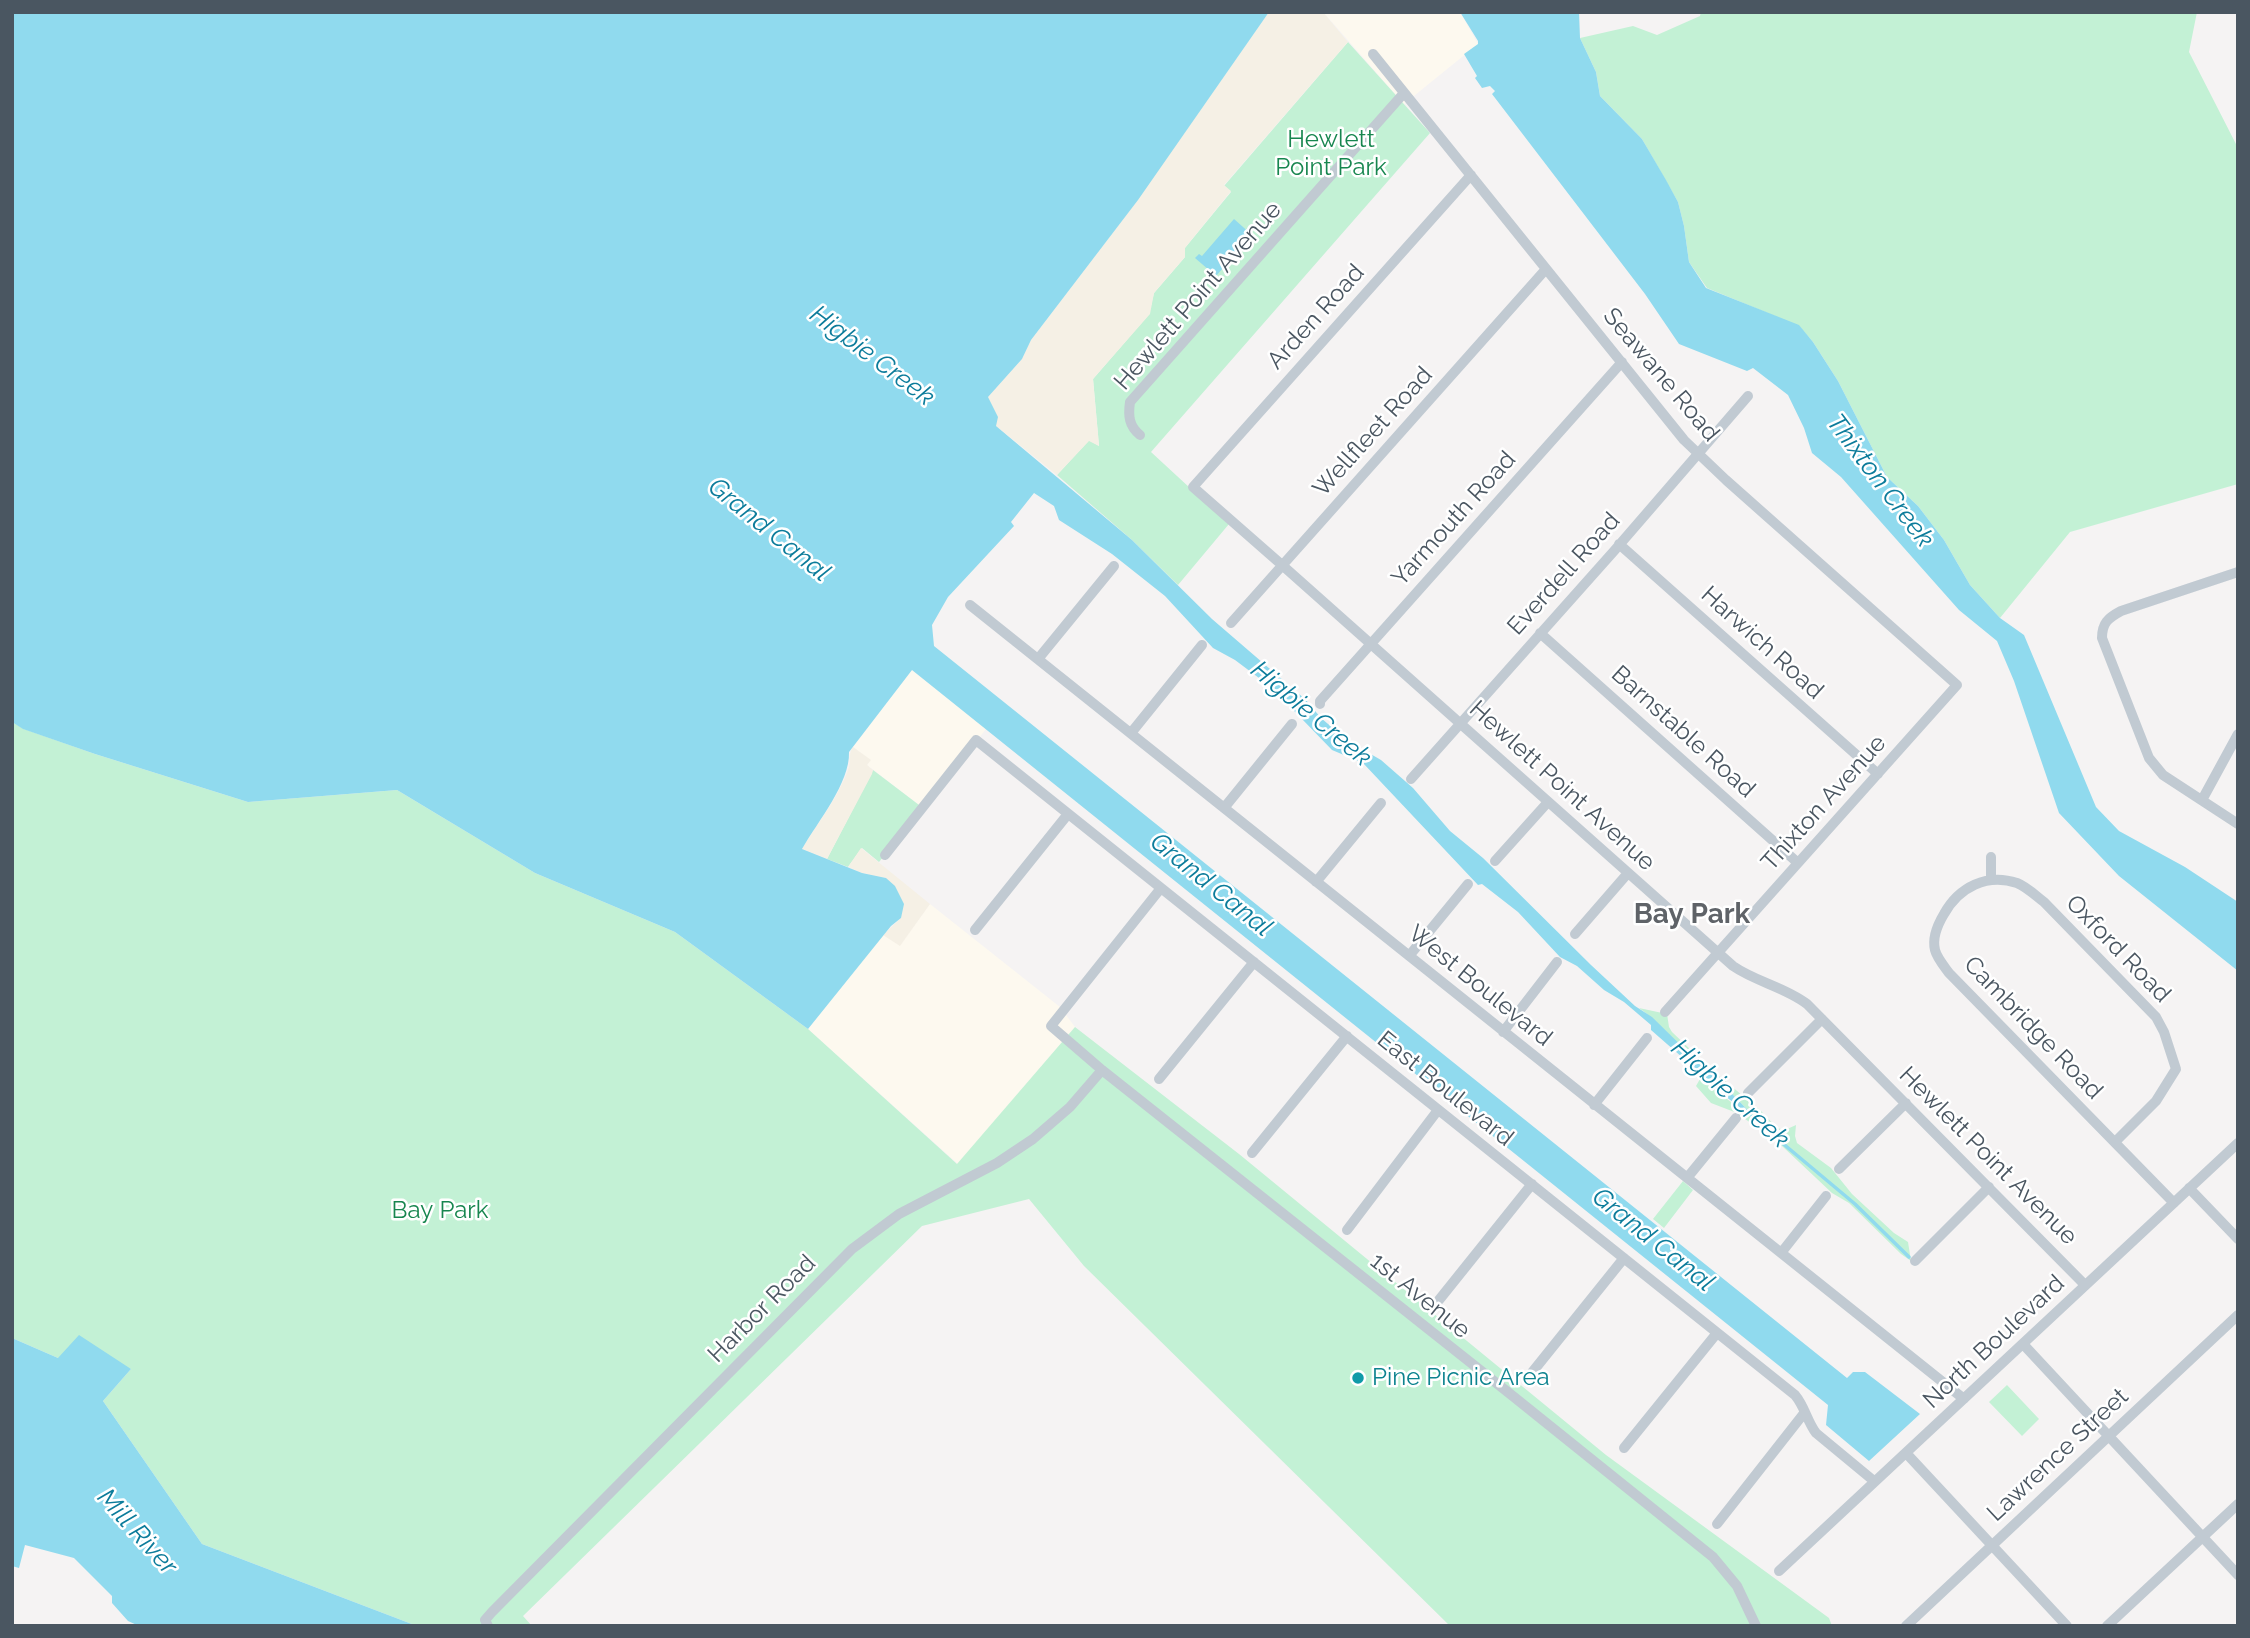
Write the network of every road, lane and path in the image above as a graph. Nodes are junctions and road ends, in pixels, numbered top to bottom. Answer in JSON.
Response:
{"nodes":[{"id":1,"x":1373,"y":54,"type":"dead end"},
{"id":2,"x":1404,"y":93,"type":"junction"},
{"id":3,"x":1471,"y":175,"type":"junction"},
{"id":4,"x":1546,"y":269,"type":"junction"},
{"id":5,"x":1622,"y":362,"type":"junction"},
{"id":6,"x":1748,"y":396,"type":"dead end"},
{"id":7,"x":1140,"y":435,"type":"dead end"},
{"id":8,"x":1699,"y":454,"type":"junction"},
{"id":9,"x":1193,"y":487,"type":"joint"},
{"id":10,"x":1619,"y":544,"type":"junction"},
{"id":11,"x":1282,"y":565,"type":"junction"},
{"id":12,"x":1114,"y":566,"type":"dead end"},
{"id":13,"x":2238,"y":572,"type":"edge"},
{"id":14,"x":970,"y":605,"type":"dead end"},
{"id":15,"x":1231,"y":623,"type":"dead end"},
{"id":16,"x":1540,"y":633,"type":"junction"},
{"id":17,"x":1371,"y":644,"type":"junction"},
{"id":18,"x":1202,"y":645,"type":"dead end"},
{"id":19,"x":1038,"y":659,"type":"junction"},
{"id":20,"x":1957,"y":685,"type":"joint"},
{"id":21,"x":1320,"y":704,"type":"dead end"},
{"id":22,"x":1460,"y":723,"type":"junction"},
{"id":23,"x":1292,"y":724,"type":"dead end"},
{"id":24,"x":1131,"y":733,"type":"junction"},
{"id":25,"x":2238,"y":734,"type":"edge"},
{"id":26,"x":1878,"y":774,"type":"junction"},
{"id":27,"x":1411,"y":779,"type":"dead end"},
{"id":28,"x":2202,"y":800,"type":"junction"},
{"id":29,"x":1548,"y":802,"type":"junction"},
{"id":30,"x":1381,"y":803,"type":"dead end"},
{"id":31,"x":1224,"y":808,"type":"junction"},
{"id":32,"x":1068,"y":814,"type":"junction"},
{"id":33,"x":2238,"y":824,"type":"edge"},
{"id":34,"x":885,"y":856,"type":"dead end"},
{"id":35,"x":1990,"y":857,"type":"dead end"},
{"id":36,"x":1495,"y":861,"type":"dead end"},
{"id":37,"x":1798,"y":863,"type":"junction"},
{"id":38,"x":1628,"y":873,"type":"junction"},
{"id":39,"x":1992,"y":879,"type":"junction"},
{"id":40,"x":1316,"y":882,"type":"junction"},
{"id":41,"x":1468,"y":884,"type":"dead end"},
{"id":42,"x":1161,"y":888,"type":"junction"},
{"id":43,"x":975,"y":930,"type":"dead end"},
{"id":44,"x":1575,"y":934,"type":"dead end"},
{"id":45,"x":1719,"y":952,"type":"junction"},
{"id":46,"x":1409,"y":957,"type":"junction"},
{"id":47,"x":1254,"y":962,"type":"junction"},
{"id":48,"x":1557,"y":962,"type":"dead end"},
{"id":49,"x":1665,"y":1012,"type":"dead end"},
{"id":50,"x":1822,"y":1019,"type":"junction"},
{"id":51,"x":1503,"y":1032,"type":"junction"},
{"id":52,"x":1347,"y":1036,"type":"junction"},
{"id":53,"x":1647,"y":1038,"type":"dead end"},
{"id":54,"x":1102,"y":1070,"type":"junction"},
{"id":55,"x":1159,"y":1079,"type":"dead end"},
{"id":56,"x":1748,"y":1093,"type":"dead end"},
{"id":57,"x":1906,"y":1103,"type":"junction"},
{"id":58,"x":1594,"y":1105,"type":"junction"},
{"id":59,"x":1438,"y":1110,"type":"junction"},
{"id":60,"x":1736,"y":1118,"type":"dead end"},
{"id":61,"x":2115,"y":1142,"type":"junction"},
{"id":62,"x":2238,"y":1143,"type":"edge"},
{"id":63,"x":1252,"y":1153,"type":"dead end"},
{"id":64,"x":1839,"y":1169,"type":"dead end"},
{"id":65,"x":1687,"y":1178,"type":"junction"},
{"id":66,"x":1532,"y":1184,"type":"junction"},
{"id":67,"x":1989,"y":1187,"type":"junction"},
{"id":68,"x":2189,"y":1188,"type":"junction"},
{"id":69,"x":1826,"y":1196,"type":"dead end"},
{"id":70,"x":2174,"y":1203,"type":"junction"},
{"id":71,"x":1347,"y":1230,"type":"dead end"},
{"id":72,"x":2238,"y":1239,"type":"edge"},
{"id":73,"x":1781,"y":1253,"type":"junction"},
{"id":74,"x":1624,"y":1258,"type":"junction"},
{"id":75,"x":1915,"y":1261,"type":"dead end"},
{"id":76,"x":2085,"y":1285,"type":"junction"},
{"id":77,"x":1439,"y":1300,"type":"dead end"},
{"id":78,"x":2238,"y":1315,"type":"edge"},
{"id":79,"x":1717,"y":1332,"type":"junction"},
{"id":80,"x":2023,"y":1344,"type":"junction"},
{"id":81,"x":1530,"y":1375,"type":"dead end"},
{"id":82,"x":1964,"y":1399,"type":"junction"},
{"id":83,"x":1805,"y":1412,"type":"junction"},
{"id":84,"x":2109,"y":1436,"type":"junction"},
{"id":85,"x":1624,"y":1448,"type":"dead end"},
{"id":86,"x":1906,"y":1453,"type":"junction"},
{"id":87,"x":1874,"y":1481,"type":"junction"},
{"id":88,"x":2238,"y":1504,"type":"edge"},
{"id":89,"x":1717,"y":1524,"type":"dead end"},
{"id":90,"x":2203,"y":1537,"type":"junction"},
{"id":91,"x":1992,"y":1546,"type":"junction"},
{"id":92,"x":1779,"y":1571,"type":"dead end"},
{"id":93,"x":2238,"y":1575,"type":"edge"},
{"id":94,"x":487,"y":1623,"type":"edge"},
{"id":95,"x":1756,"y":1626,"type":"edge"},
{"id":96,"x":1906,"y":1626,"type":"edge"},
{"id":97,"x":2067,"y":1626,"type":"edge"},
{"id":98,"x":2107,"y":1626,"type":"edge"}],
"edges":[{"from":1,"to":2,"type":"street","name":"Seawane Road"},
{"from":2,"to":3,"type":"street","name":"Seawane Road"},
{"from":2,"to":7,"type":"street","name":"Hewlett Point Avenue"},
{"from":3,"to":4,"type":"street","name":"Seawane Road"},
{"from":3,"to":9,"type":"street","name":"Arden Road"},
{"from":4,"to":5,"type":"street","name":"Seawane Road"},
{"from":4,"to":11,"type":"street","name":"Wellfleet Road"},
{"from":5,"to":8,"type":"street","name":"Seawane Road"},
{"from":5,"to":17,"type":"street","name":"Yarmouth Road"},
{"from":6,"to":8,"type":"street","name":"Everdell Road"},
{"from":8,"to":10,"type":"street","name":"Everdell Road"},
{"from":8,"to":20,"type":"street","name":"Seawane Road"},
{"from":9,"to":11,"type":"street","name":"Hewlett Point Avenue"},
{"from":10,"to":16,"type":"street","name":"Everdell Road"},
{"from":10,"to":26,"type":"street","name":"Harwich Road"},
{"from":11,"to":15,"type":"street","name":"Wellfleet Road"},
{"from":11,"to":17,"type":"street","name":"Hewlett Point Avenue"},
{"from":12,"to":19,"type":"street"},
{"from":13,"to":28,"type":"street"},
{"from":14,"to":19,"type":"street","name":"West Boulevard"},
{"from":16,"to":22,"type":"street","name":"Everdell Road"},
{"from":16,"to":37,"type":"street","name":"Barnstable Road"},
{"from":17,"to":21,"type":"street","name":"Yarmouth Road"},
{"from":17,"to":22,"type":"street","name":"Hewlett Point Avenue"},
{"from":18,"to":24,"type":"street"},
{"from":19,"to":24,"type":"street","name":"West Boulevard"},
{"from":20,"to":26,"type":"street","name":"Thixton Avenue"},
{"from":22,"to":27,"type":"street","name":"Everdell Road"},
{"from":22,"to":29,"type":"street","name":"Hewlett Point Avenue"},
{"from":23,"to":31,"type":"street"},
{"from":24,"to":31,"type":"street","name":"West Boulevard"},
{"from":25,"to":28,"type":"street"},
{"from":26,"to":37,"type":"street","name":"Thixton Avenue"},
{"from":28,"to":33,"type":"street"},
{"from":29,"to":36,"type":"street"},
{"from":29,"to":38,"type":"street","name":"Hewlett Point Avenue"},
{"from":30,"to":40,"type":"street"},
{"from":31,"to":40,"type":"street","name":"West Boulevard"},
{"from":32,"to":34,"type":"street","name":"East Boulevard"},
{"from":32,"to":42,"type":"street","name":"East Boulevard"},
{"from":32,"to":43,"type":"street"},
{"from":35,"to":39,"type":"street"},
{"from":37,"to":45,"type":"street","name":"Thixton Avenue"},
{"from":38,"to":44,"type":"street"},
{"from":38,"to":45,"type":"street","name":"Hewlett Point Avenue"},
{"from":39,"to":61,"type":"street","name":"Cambridge Road"},
{"from":39,"to":61,"type":"street","name":"Oxford Road"},
{"from":40,"to":46,"type":"street","name":"West Boulevard"},
{"from":41,"to":46,"type":"street"},
{"from":42,"to":47,"type":"street","name":"East Boulevard"},
{"from":42,"to":54,"type":"street","name":"1st Avenue"},
{"from":45,"to":49,"type":"street","name":"Thixton Avenue"},
{"from":45,"to":50,"type":"street","name":"Hewlett Point Avenue"},
{"from":46,"to":51,"type":"street","name":"West Boulevard"},
{"from":47,"to":52,"type":"street","name":"East Boulevard"},
{"from":47,"to":55,"type":"street"},
{"from":48,"to":51,"type":"street"},
{"from":50,"to":56,"type":"street"},
{"from":50,"to":57,"type":"street","name":"Hewlett Point Avenue"},
{"from":51,"to":58,"type":"street","name":"West Boulevard"},
{"from":52,"to":59,"type":"street","name":"East Boulevard"},
{"from":52,"to":63,"type":"street"},
{"from":53,"to":58,"type":"street"},
{"from":54,"to":94,"type":"street","name":"Harbor Road"},
{"from":54,"to":95,"type":"street","name":"1st Avenue"},
{"from":57,"to":64,"type":"street"},
{"from":57,"to":67,"type":"street","name":"Hewlett Point Avenue"},
{"from":58,"to":65,"type":"street","name":"West Boulevard"},
{"from":59,"to":66,"type":"street","name":"East Boulevard"},
{"from":59,"to":71,"type":"street"},
{"from":60,"to":65,"type":"street"},
{"from":61,"to":70,"type":"street","name":"Cambridge Road"},
{"from":62,"to":68,"type":"street","name":"North Boulevard"},
{"from":65,"to":73,"type":"street","name":"West Boulevard"},
{"from":66,"to":74,"type":"street","name":"East Boulevard"},
{"from":66,"to":77,"type":"street"},
{"from":67,"to":75,"type":"street"},
{"from":67,"to":76,"type":"street","name":"Hewlett Point Avenue"},
{"from":68,"to":70,"type":"street","name":"North Boulevard"},
{"from":68,"to":72,"type":"street"},
{"from":69,"to":73,"type":"street"},
{"from":70,"to":76,"type":"street","name":"North Boulevard"},
{"from":73,"to":82,"type":"street","name":"West Boulevard"},
{"from":74,"to":79,"type":"street","name":"East Boulevard"},
{"from":74,"to":81,"type":"street"},
{"from":76,"to":80,"type":"street","name":"North Boulevard"},
{"from":78,"to":84,"type":"street","name":"Lawrence Street"},
{"from":79,"to":83,"type":"street","name":"East Boulevard"},
{"from":79,"to":85,"type":"street"},
{"from":80,"to":82,"type":"street","name":"North Boulevard"},
{"from":80,"to":84,"type":"street"},
{"from":82,"to":86,"type":"street","name":"North Boulevard"},
{"from":83,"to":87,"type":"street","name":"East Boulevard"},
{"from":83,"to":89,"type":"street"},
{"from":84,"to":90,"type":"street"},
{"from":84,"to":91,"type":"street","name":"Lawrence Street"},
{"from":86,"to":87,"type":"street","name":"North Boulevard"},
{"from":86,"to":91,"type":"street"},
{"from":87,"to":92,"type":"street","name":"North Boulevard"},
{"from":88,"to":90,"type":"street"},
{"from":90,"to":93,"type":"street"},
{"from":90,"to":98,"type":"street"},
{"from":91,"to":96,"type":"street","name":"Lawrence Street"},
{"from":91,"to":97,"type":"street"}]}
